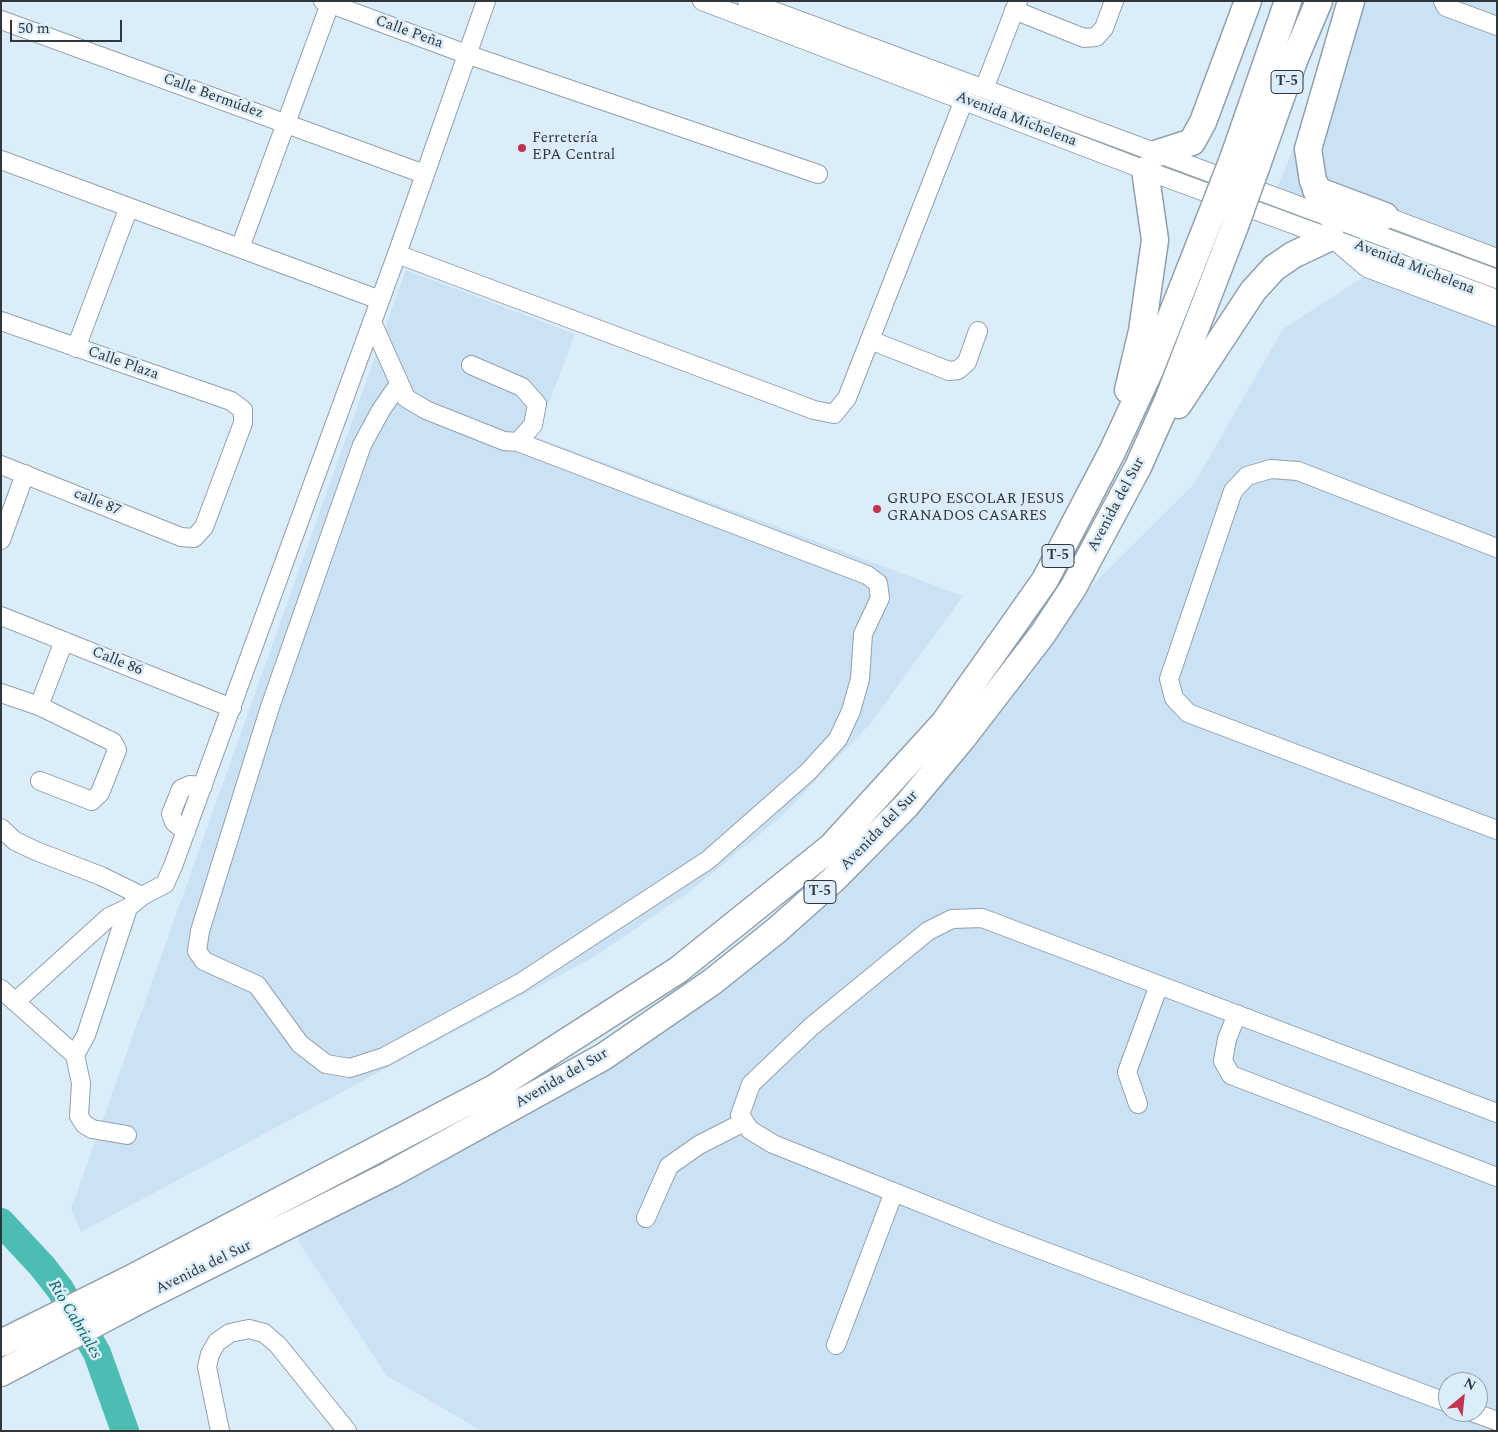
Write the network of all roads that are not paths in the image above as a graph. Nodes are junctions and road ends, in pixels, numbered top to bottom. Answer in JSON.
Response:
{"nodes":[{"id":1,"x":486,"y":1,"type":"edge"},
{"id":2,"x":702,"y":1,"type":"edge"},
{"id":3,"x":747,"y":1,"type":"edge"},
{"id":4,"x":1114,"y":1,"type":"edge"},
{"id":5,"x":1248,"y":1,"type":"edge"},
{"id":6,"x":1288,"y":1,"type":"edge"},
{"id":7,"x":1318,"y":1,"type":"edge"},
{"id":8,"x":1351,"y":1,"type":"edge"},
{"id":9,"x":1443,"y":1,"type":"edge"},
{"id":10,"x":328,"y":2,"type":"edge"},
{"id":11,"x":1016,"y":6,"type":"edge"},
{"id":12,"x":1,"y":20,"type":"edge"},
{"id":13,"x":1497,"y":26,"type":"edge"},
{"id":14,"x":466,"y":54,"type":"junction"},
{"id":15,"x":984,"y":89,"type":"junction"},
{"id":16,"x":964,"y":100,"type":"junction"},
{"id":17,"x":285,"y":123,"type":"junction"},
{"id":18,"x":1,"y":160,"type":"edge"},
{"id":19,"x":1152,"y":161,"type":"junction"},
{"id":20,"x":1245,"y":162,"type":"junction"},
{"id":21,"x":424,"y":174,"type":"junction"},
{"id":22,"x":818,"y":174,"type":"dead end"},
{"id":23,"x":1316,"y":190,"type":"junction"},
{"id":24,"x":129,"y":207,"type":"junction"},
{"id":25,"x":1385,"y":216,"type":"junction"},
{"id":26,"x":1332,"y":228,"type":"junction"},
{"id":27,"x":240,"y":248,"type":"junction"},
{"id":28,"x":397,"y":254,"type":"junction"},
{"id":29,"x":1497,"y":258,"type":"edge"},
{"id":30,"x":1497,"y":279,"type":"edge"},
{"id":31,"x":1497,"y":299,"type":"edge"},
{"id":32,"x":380,"y":300,"type":"junction"},
{"id":33,"x":1497,"y":318,"type":"edge"},
{"id":34,"x":1,"y":321,"type":"edge"},
{"id":35,"x":372,"y":322,"type":"junction"},
{"id":36,"x":978,"y":331,"type":"dead end"},
{"id":37,"x":870,"y":340,"type":"junction"},
{"id":38,"x":76,"y":348,"type":"junction"},
{"id":39,"x":471,"y":365,"type":"dead end"},
{"id":40,"x":399,"y":384,"type":"junction"},
{"id":41,"x":518,"y":442,"type":"junction"},
{"id":42,"x":1112,"y":452,"type":"junction"},
{"id":43,"x":1,"y":465,"type":"edge"},
{"id":44,"x":1138,"y":467,"type":"junction"},
{"id":45,"x":25,"y":474,"type":"junction"},
{"id":46,"x":194,"y":538,"type":"joint"},
{"id":47,"x":1,"y":540,"type":"edge"},
{"id":48,"x":1497,"y":548,"type":"edge"},
{"id":49,"x":1,"y":616,"type":"edge"},
{"id":50,"x":64,"y":640,"type":"junction"},
{"id":51,"x":1,"y":693,"type":"edge"},
{"id":52,"x":38,"y":706,"type":"junction"},
{"id":53,"x":232,"y":708,"type":"junction"},
{"id":54,"x":40,"y":781,"type":"dead end"},
{"id":55,"x":1,"y":828,"type":"edge"},
{"id":56,"x":1497,"y":830,"type":"edge"},
{"id":57,"x":142,"y":896,"type":"junction"},
{"id":58,"x":128,"y":908,"type":"junction"},
{"id":59,"x":1159,"y":985,"type":"junction"},
{"id":60,"x":1,"y":989,"type":"edge"},
{"id":61,"x":16,"y":1002,"type":"junction"},
{"id":62,"x":1237,"y":1014,"type":"junction"},
{"id":63,"x":75,"y":1055,"type":"junction"},
{"id":64,"x":1138,"y":1104,"type":"dead end"},
{"id":65,"x":1497,"y":1113,"type":"edge"},
{"id":66,"x":744,"y":1122,"type":"junction"},
{"id":67,"x":127,"y":1135,"type":"dead end"},
{"id":68,"x":1497,"y":1177,"type":"edge"},
{"id":69,"x":894,"y":1192,"type":"junction"},
{"id":70,"x":646,"y":1218,"type":"dead end"},
{"id":71,"x":135,"y":1289,"type":"junction"},
{"id":72,"x":1,"y":1343,"type":"edge"},
{"id":73,"x":836,"y":1345,"type":"dead end"},
{"id":74,"x":1,"y":1373,"type":"edge"},
{"id":75,"x":1438,"y":1399,"type":"edge"},
{"id":76,"x":220,"y":1431,"type":"edge"},
{"id":77,"x":348,"y":1431,"type":"edge"}],
"edges":[{"from":1,"to":14,"type":"street"},
{"from":2,"to":16,"type":"street","name":"Avenida Michelena"},
{"from":3,"to":15,"type":"street","name":"Avenida Michelena"},
{"from":4,"to":11,"type":"street"},
{"from":5,"to":19,"type":"highway"},
{"from":6,"to":20,"type":"highway","name":"Avenida del Sur","number":"T-5"},
{"from":7,"to":20,"type":"highway","name":"Avenida del Sur","number":"T-5"},
{"from":8,"to":23,"type":"highway"},
{"from":9,"to":13,"type":"street"},
{"from":10,"to":14,"type":"street","name":"Calle Peña"},
{"from":10,"to":17,"type":"street"},
{"from":11,"to":15,"type":"street"},
{"from":12,"to":17,"type":"street","name":"Calle Bermúdez"},
{"from":14,"to":21,"type":"street"},
{"from":14,"to":22,"type":"street","name":"Calle Peña"},
{"from":15,"to":19,"type":"street","name":"Avenida Michelena"},
{"from":16,"to":19,"type":"street","name":"Avenida Michelena"},
{"from":16,"to":37,"type":"street"},
{"from":17,"to":21,"type":"street","name":"Calle Bermúdez"},
{"from":17,"to":27,"type":"street"},
{"from":18,"to":24,"type":"street"},
{"from":19,"to":26,"type":"street","name":"Avenida Michelena"},
{"from":19,"to":42,"type":"highway"},
{"from":20,"to":42,"type":"highway","name":"Avenida del Sur","number":"T-5","bridge":true},
{"from":20,"to":44,"type":"highway","name":"Avenida del Sur","number":"T-5","bridge":true},
{"from":21,"to":28,"type":"street"},
{"from":23,"to":25,"type":"highway"},
{"from":23,"to":26,"type":"highway"},
{"from":24,"to":27,"type":"street"},
{"from":24,"to":38,"type":"street"},
{"from":25,"to":26,"type":"street","name":"Avenida Michelena"},
{"from":25,"to":29,"type":"street"},
{"from":26,"to":30,"type":"street","name":"Avenida Michelena"},
{"from":26,"to":31,"type":"street","name":"Avenida Michelena"},
{"from":26,"to":33,"type":"street","name":"Avenida Michelena"},
{"from":26,"to":44,"type":"highway"},
{"from":27,"to":32,"type":"street"},
{"from":28,"to":32,"type":"street"},
{"from":28,"to":37,"type":"street"},
{"from":32,"to":35,"type":"street"},
{"from":34,"to":38,"type":"street","name":"Calle Plaza"},
{"from":35,"to":40,"type":"street"},
{"from":35,"to":53,"type":"street"},
{"from":36,"to":37,"type":"street"},
{"from":38,"to":46,"type":"street","name":"Calle Plaza"},
{"from":39,"to":41,"type":"street"},
{"from":40,"to":41,"type":"street"},
{"from":40,"to":41,"type":"street"},
{"from":42,"to":71,"type":"highway","name":"Avenida del Sur","number":"T-5"},
{"from":43,"to":45,"type":"street","name":"calle 87"},
{"from":44,"to":71,"type":"highway","name":"Avenida del Sur","number":"T-5"},
{"from":45,"to":46,"type":"street","name":"calle 87"},
{"from":45,"to":47,"type":"street"},
{"from":48,"to":56,"type":"street"},
{"from":49,"to":50,"type":"street","name":"Calle 86"},
{"from":50,"to":52,"type":"street"},
{"from":50,"to":53,"type":"street","name":"Calle 86"},
{"from":51,"to":52,"type":"street"},
{"from":52,"to":54,"type":"street"},
{"from":53,"to":57,"type":"street"},
{"from":55,"to":57,"type":"street"},
{"from":57,"to":58,"type":"street"},
{"from":58,"to":61,"type":"street"},
{"from":58,"to":63,"type":"street"},
{"from":59,"to":62,"type":"street"},
{"from":59,"to":64,"type":"street"},
{"from":59,"to":66,"type":"street"},
{"from":60,"to":61,"type":"street"},
{"from":61,"to":63,"type":"street"},
{"from":62,"to":65,"type":"street"},
{"from":62,"to":68,"type":"street"},
{"from":63,"to":67,"type":"street"},
{"from":66,"to":69,"type":"street"},
{"from":66,"to":70,"type":"street"},
{"from":69,"to":73,"type":"street"},
{"from":69,"to":75,"type":"street"},
{"from":71,"to":72,"type":"highway","name":"Avenida del Sur","number":"T-5"},
{"from":71,"to":74,"type":"highway","name":"Avenida del Sur","number":"T-5"},
{"from":76,"to":77,"type":"street"}]}
